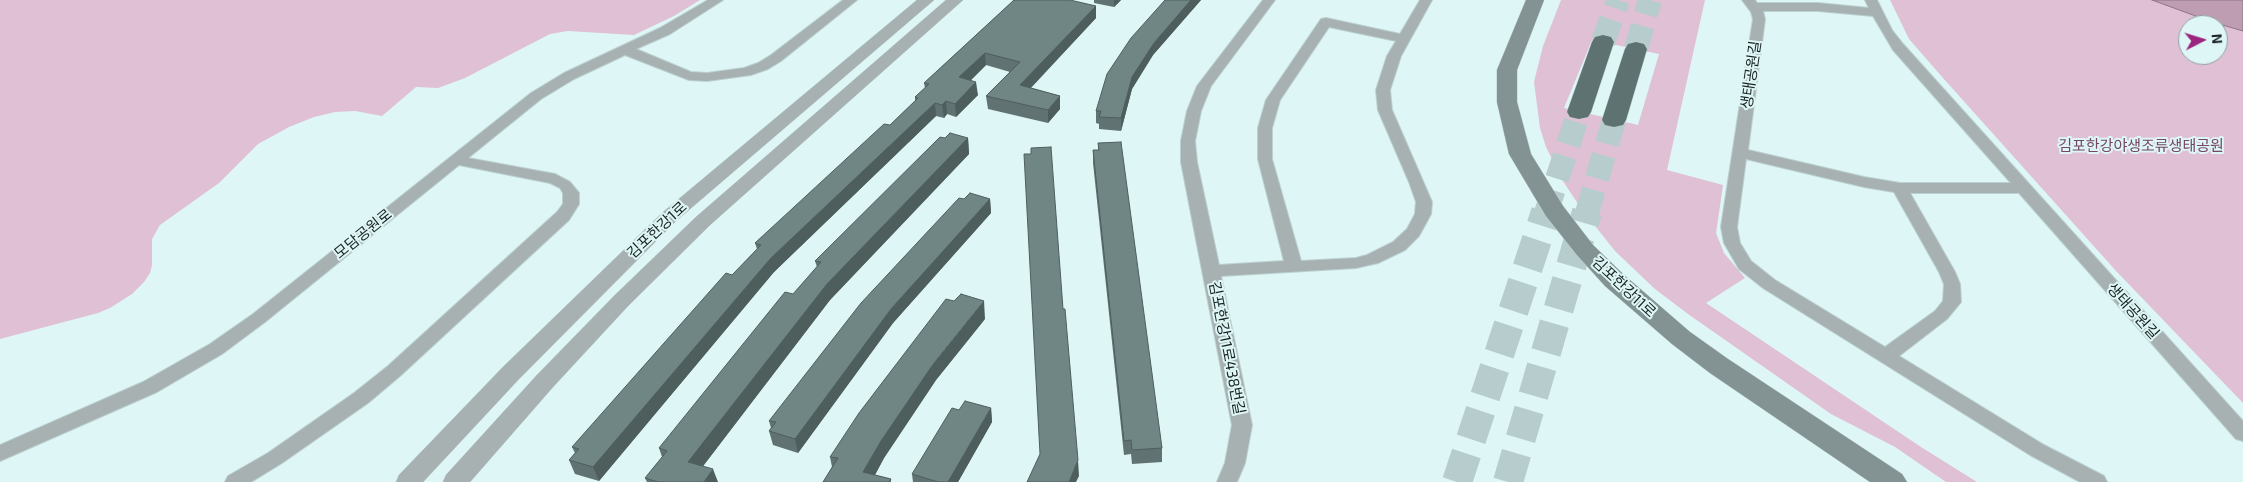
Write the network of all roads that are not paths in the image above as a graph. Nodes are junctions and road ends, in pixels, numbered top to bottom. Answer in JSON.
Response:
{"nodes":[{"id":1,"x":717,"y":0,"type":"edge"},
{"id":2,"x":851,"y":0,"type":"edge"},
{"id":3,"x":926,"y":0,"type":"edge"},
{"id":4,"x":955,"y":0,"type":"edge"},
{"id":5,"x":1269,"y":0,"type":"edge"},
{"id":6,"x":1426,"y":0,"type":"edge"},
{"id":7,"x":1535,"y":0,"type":"edge"},
{"id":8,"x":1751,"y":4,"type":"edge"},
{"id":9,"x":1874,"y":7,"type":"edge"},
{"id":10,"x":1404,"y":39,"type":"junction"},
{"id":11,"x":1603,"y":42,"type":"tunnel mouth"},
{"id":12,"x":1636,"y":49,"type":"tunnel mouth"},
{"id":13,"x":626,"y":50,"type":"junction"},
{"id":14,"x":1579,"y":112,"type":"tunnel mouth"},
{"id":15,"x":1614,"y":120,"type":"tunnel mouth"},
{"id":16,"x":1741,"y":153,"type":"junction"},
{"id":17,"x":455,"y":160,"type":"junction"},
{"id":18,"x":1900,"y":188,"type":"junction"},
{"id":19,"x":2023,"y":188,"type":"junction"},
{"id":20,"x":1294,"y":267,"type":"junction"},
{"id":21,"x":1212,"y":272,"type":"junction"},
{"id":22,"x":1886,"y":356,"type":"junction"},
{"id":23,"x":2243,"y":434,"type":"edge"},
{"id":24,"x":0,"y":453,"type":"edge"},
{"id":25,"x":235,"y":482,"type":"edge"},
{"id":26,"x":408,"y":482,"type":"edge"},
{"id":27,"x":455,"y":482,"type":"edge"},
{"id":28,"x":1227,"y":482,"type":"edge"},
{"id":29,"x":1892,"y":482,"type":"edge"},
{"id":30,"x":2096,"y":482,"type":"edge"}],
"edges":[{"from":1,"to":13,"type":"street","name":"모담공원로"},
{"from":2,"to":13,"type":"street"},
{"from":3,"to":26,"type":"street","name":"김포한강1로"},
{"from":4,"to":27,"type":"street","name":"김포한강1로"},
{"from":5,"to":21,"type":"street","name":"김포한강11로438번길"},
{"from":6,"to":10,"type":"street","name":"김포한강11로438번길"},
{"from":7,"to":29,"type":"main road","name":"김포한강11로"},
{"from":8,"to":9,"type":"street"},
{"from":8,"to":16,"type":"street","name":"생태공원길"},
{"from":9,"to":19,"type":"street","name":"생태공원길"},
{"from":10,"to":20,"type":"street","name":"김포한강11로438번길"},
{"from":10,"to":20,"type":"street"},
{"from":11,"to":14,"type":"highway"},
{"from":12,"to":15,"type":"highway"},
{"from":13,"to":17,"type":"street","name":"모담공원로"},
{"from":16,"to":18,"type":"street"},
{"from":16,"to":22,"type":"street","name":"생태공원길"},
{"from":17,"to":24,"type":"street","name":"모담공원로"},
{"from":17,"to":25,"type":"street"},
{"from":18,"to":19,"type":"street"},
{"from":18,"to":22,"type":"street"},
{"from":19,"to":23,"type":"street","name":"생태공원길"},
{"from":20,"to":21,"type":"street","name":"김포한강11로438번길"},
{"from":21,"to":28,"type":"street","name":"김포한강11로438번길"},
{"from":22,"to":30,"type":"street","name":"생태공원길"}]}
